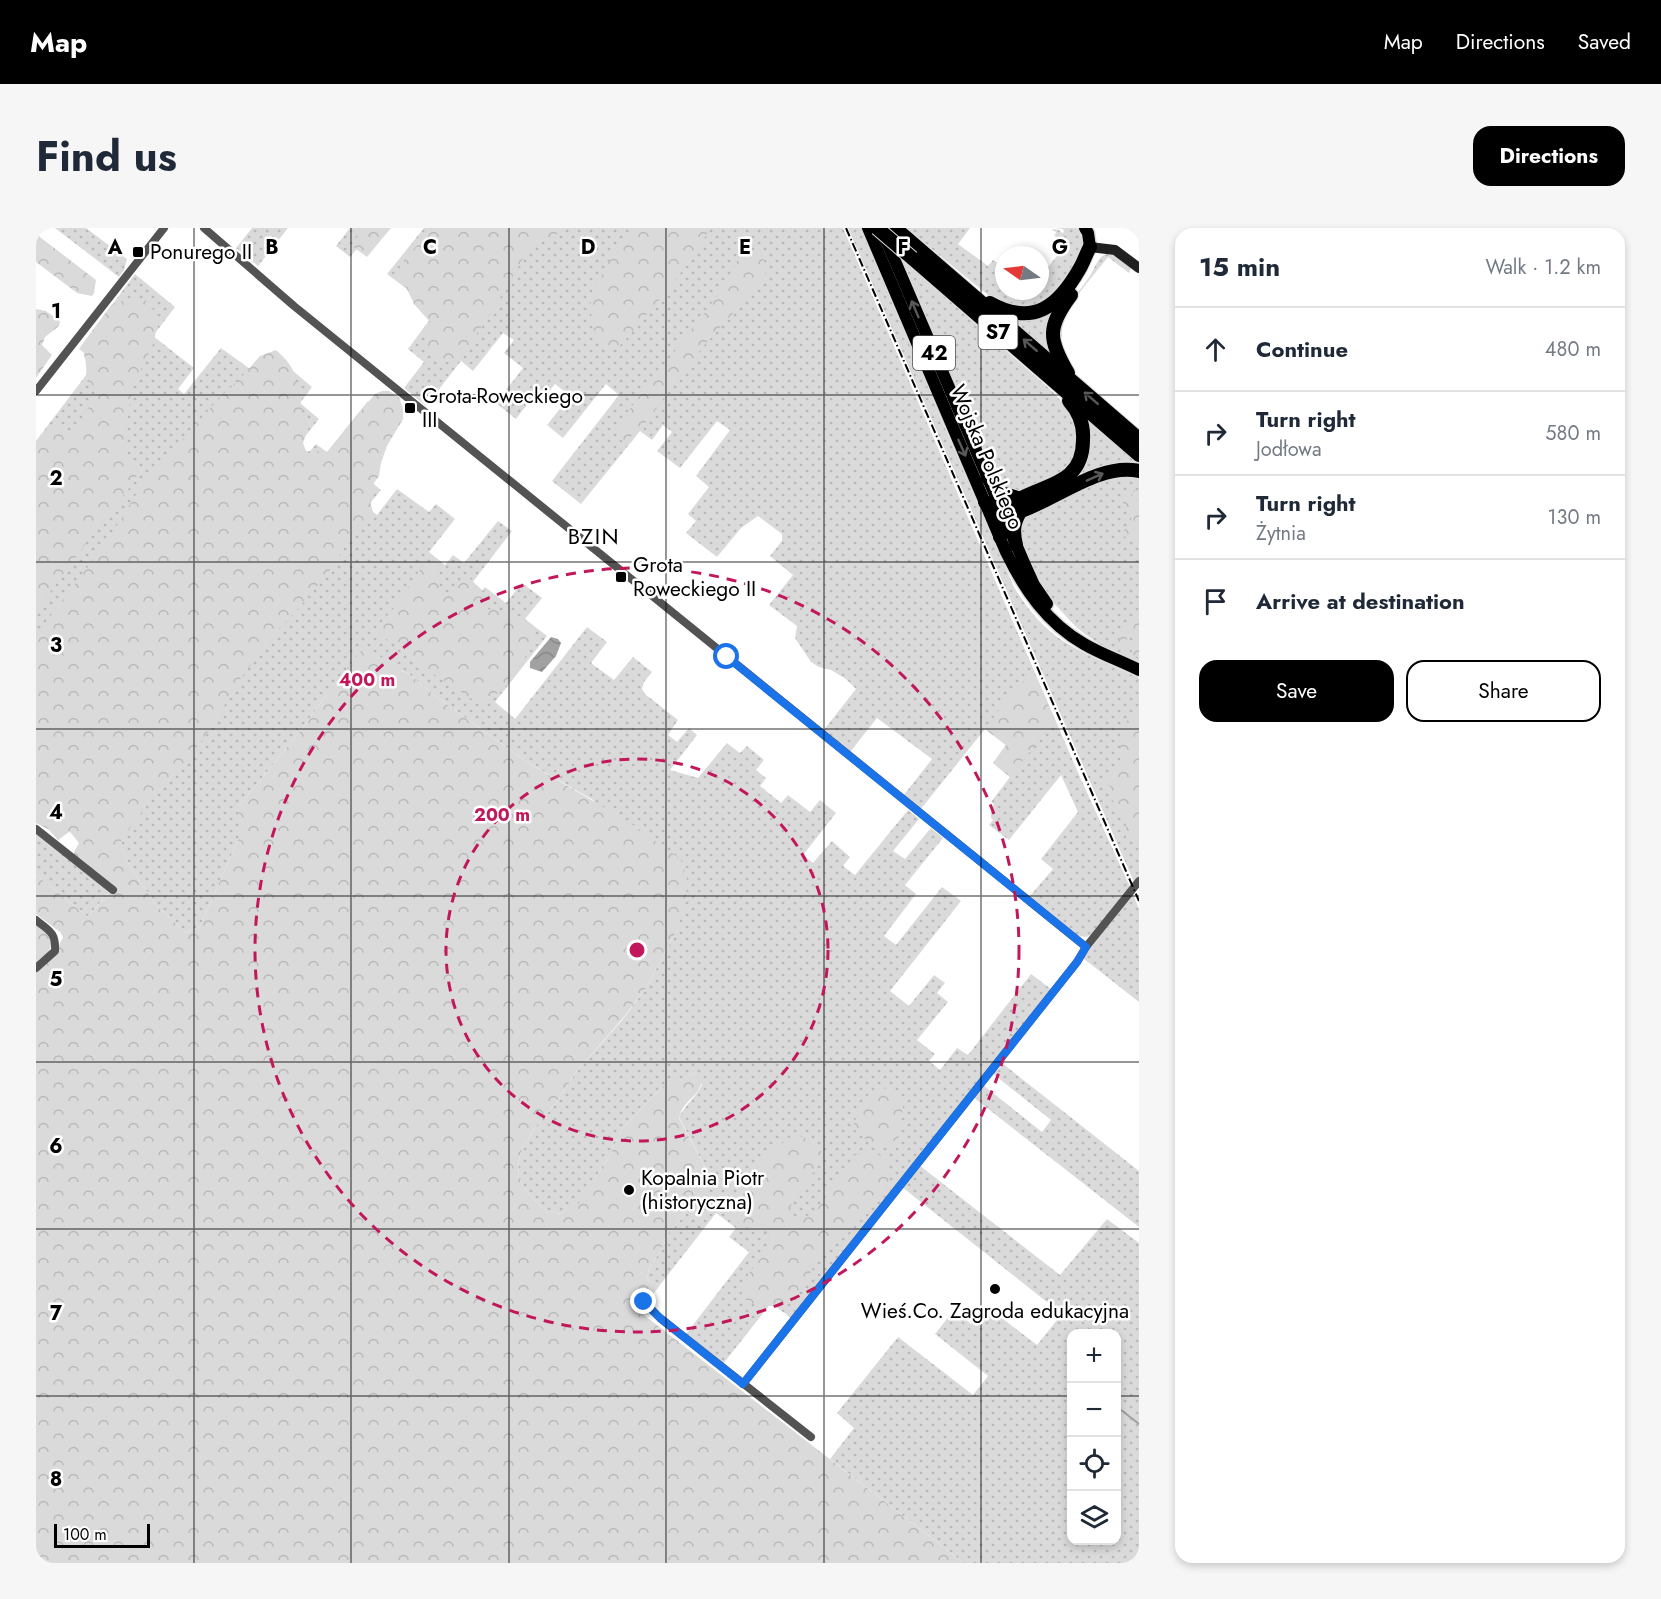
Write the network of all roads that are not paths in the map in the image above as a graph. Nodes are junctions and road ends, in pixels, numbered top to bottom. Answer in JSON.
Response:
{"nodes":[{"id":1,"x":164,"y":228,"type":"edge"},
{"id":2,"x":204,"y":228,"type":"edge"},
{"id":3,"x":868,"y":228,"type":"edge"},
{"id":4,"x":879,"y":228,"type":"edge"},
{"id":5,"x":1085,"y":228,"type":"edge"},
{"id":6,"x":898,"y":231,"type":"edge"},
{"id":7,"x":1090,"y":247,"type":"junction"},
{"id":8,"x":1139,"y":268,"type":"edge"},
{"id":9,"x":968,"y":291,"type":"junction"},
{"id":10,"x":1052,"y":379,"type":"junction"},
{"id":11,"x":1074,"y":383,"type":"junction"},
{"id":12,"x":36,"y":391,"type":"edge"},
{"id":13,"x":1139,"y":440,"type":"edge"},
{"id":14,"x":1139,"y":455,"type":"edge"},
{"id":15,"x":1139,"y":471,"type":"edge"},
{"id":16,"x":988,"y":478,"type":"junction"},
{"id":17,"x":985,"y":502,"type":"junction"},
{"id":18,"x":1020,"y":506,"type":"junction"},
{"id":19,"x":1002,"y":514,"type":"junction"},
{"id":20,"x":1000,"y":537,"type":"junction"},
{"id":21,"x":1016,"y":545,"type":"junction"},
{"id":22,"x":1121,"y":661,"type":"junction"},
{"id":23,"x":1139,"y":669,"type":"edge"},
{"id":24,"x":36,"y":829,"type":"edge"},
{"id":25,"x":1139,"y":881,"type":"edge"},
{"id":26,"x":113,"y":890,"type":"dead end"},
{"id":27,"x":36,"y":920,"type":"edge"},
{"id":28,"x":1086,"y":947,"type":"junction"},
{"id":29,"x":36,"y":968,"type":"edge"},
{"id":30,"x":644,"y":1302,"type":"dead end"},
{"id":31,"x":743,"y":1384,"type":"junction"},
{"id":32,"x":811,"y":1437,"type":"dead end"}],
"edges":[{"from":1,"to":12,"type":"street"},
{"from":2,"to":28,"type":"street"},
{"from":3,"to":17,"type":"main road","name":"Wojska Polskiego","number":"42","one_way":true},
{"from":4,"to":10,"type":"highway","number":"S7","bridge":true},
{"from":16,"to":4,"type":"main road","name":"Wojska Polskiego","number":"42","one_way":true},
{"from":5,"to":7,"type":"main road"},
{"from":6,"to":9,"type":"highway","number":"S7"},
{"from":7,"to":8,"type":"street"},
{"from":7,"to":9,"type":"highway"},
{"from":7,"to":11,"type":"highway"},
{"from":11,"to":9,"type":"highway","number":"S7","one_way":true},
{"from":10,"to":14,"type":"highway","number":"S7"},
{"from":10,"to":18,"type":"highway"},
{"from":13,"to":11,"type":"highway","number":"S7","one_way":true},
{"from":18,"to":15,"type":"highway","one_way":true},
{"from":16,"to":18,"type":"highway"},
{"from":16,"to":19,"type":"main road","name":"Wojska Polskiego","number":"42"},
{"from":17,"to":19,"type":"highway"},
{"from":17,"to":20,"type":"main road","name":"Wojska Polskiego","number":"42"},
{"from":18,"to":19,"type":"highway"},
{"from":18,"to":21,"type":"highway"},
{"from":19,"to":20,"type":"highway"},
{"from":19,"to":21,"type":"main road","name":"Wojska Polskiego","number":"42"},
{"from":20,"to":22,"type":"main road","name":"Wojska Polskiego","number":"42"},
{"from":21,"to":22,"type":"main road","name":"Wojska Polskiego","number":"42"},
{"from":22,"to":23,"type":"main road","name":"Wojska Polskiego","number":"42"},
{"from":24,"to":26,"type":"street"},
{"from":25,"to":28,"type":"street"},
{"from":27,"to":29,"type":"street"},
{"from":28,"to":31,"type":"street"},
{"from":30,"to":31,"type":"street"},
{"from":31,"to":32,"type":"street"}]}
